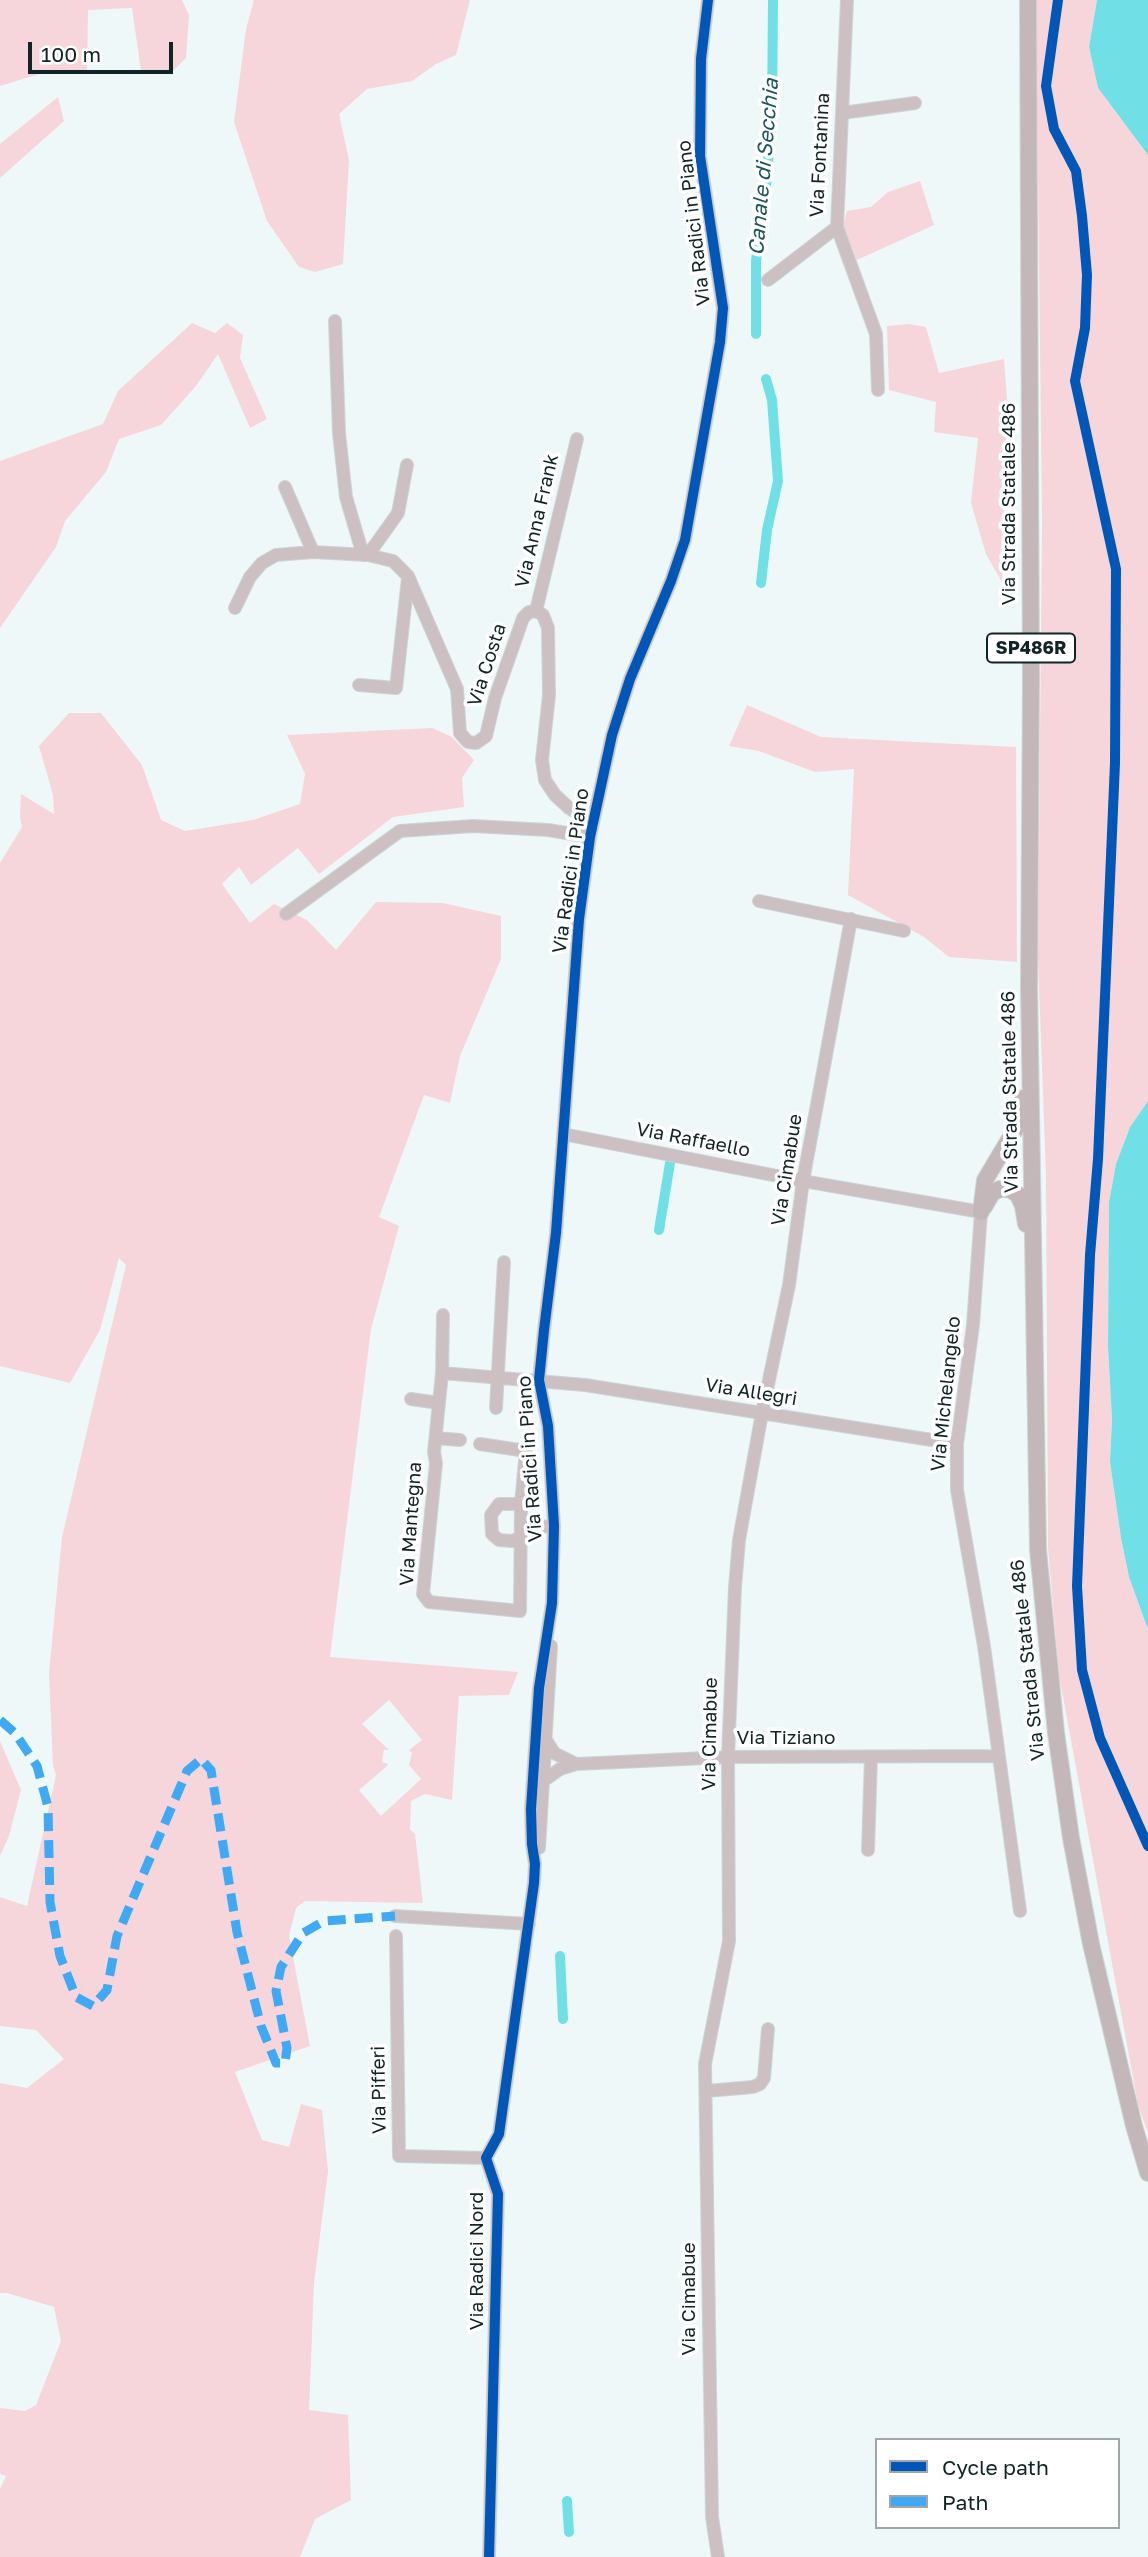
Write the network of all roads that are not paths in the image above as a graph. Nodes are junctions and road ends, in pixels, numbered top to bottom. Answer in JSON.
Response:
{"nodes":[{"id":1,"x":708,"y":0,"type":"edge"},
{"id":2,"x":847,"y":0,"type":"edge"},
{"id":3,"x":1028,"y":0,"type":"edge"},
{"id":4,"x":915,"y":103,"type":"dead end"},
{"id":5,"x":842,"y":113,"type":"junction"},
{"id":6,"x":837,"y":227,"type":"junction"},
{"id":7,"x":768,"y":280,"type":"dead end"},
{"id":8,"x":335,"y":321,"type":"dead end"},
{"id":9,"x":878,"y":390,"type":"dead end"},
{"id":10,"x":577,"y":439,"type":"dead end"},
{"id":11,"x":407,"y":465,"type":"dead end"},
{"id":12,"x":285,"y":487,"type":"dead end"},
{"id":13,"x":307,"y":553,"type":"junction"},
{"id":14,"x":365,"y":555,"type":"junction"},
{"id":15,"x":408,"y":576,"type":"junction"},
{"id":16,"x":235,"y":608,"type":"dead end"},
{"id":17,"x":536,"y":611,"type":"junction"},
{"id":18,"x":359,"y":685,"type":"dead end"},
{"id":19,"x":593,"y":823,"type":"junction"},
{"id":20,"x":590,"y":837,"type":"junction"},
{"id":21,"x":759,"y":901,"type":"dead end"},
{"id":22,"x":286,"y":914,"type":"dead end"},
{"id":23,"x":852,"y":919,"type":"junction"},
{"id":24,"x":904,"y":931,"type":"dead end"},
{"id":25,"x":1030,"y":1041,"type":"junction"},
{"id":26,"x":563,"y":1134,"type":"junction"},
{"id":27,"x":803,"y":1181,"type":"junction"},
{"id":28,"x":981,"y":1212,"type":"junction"},
{"id":29,"x":503,"y":1262,"type":"dead end"},
{"id":30,"x":1034,"y":1296,"type":"junction"},
{"id":31,"x":443,"y":1315,"type":"dead end"},
{"id":32,"x":442,"y":1373,"type":"junction"},
{"id":33,"x":498,"y":1377,"type":"junction"},
{"id":34,"x":540,"y":1380,"type":"junction"},
{"id":35,"x":411,"y":1399,"type":"dead end"},
{"id":36,"x":439,"y":1403,"type":"junction"},
{"id":37,"x":496,"y":1408,"type":"dead end"},
{"id":38,"x":762,"y":1413,"type":"junction"},
{"id":39,"x":436,"y":1438,"type":"junction"},
{"id":40,"x":460,"y":1440,"type":"dead end"},
{"id":41,"x":480,"y":1444,"type":"dead end"},
{"id":42,"x":957,"y":1444,"type":"junction"},
{"id":43,"x":521,"y":1504,"type":"junction"},
{"id":44,"x":554,"y":1526,"type":"junction"},
{"id":45,"x":521,"y":1533,"type":"junction"},
{"id":46,"x":551,"y":1615,"type":"junction"},
{"id":47,"x":546,"y":1740,"type":"junction"},
{"id":48,"x":998,"y":1756,"type":"junction"},
{"id":49,"x":728,"y":1757,"type":"junction"},
{"id":50,"x":871,"y":1757,"type":"junction"},
{"id":51,"x":576,"y":1764,"type":"junction"},
{"id":52,"x":543,"y":1781,"type":"junction"},
{"id":53,"x":541,"y":1819,"type":"junction"},
{"id":54,"x":532,"y":1832,"type":"junction"},
{"id":55,"x":868,"y":1850,"type":"dead end"},
{"id":56,"x":534,"y":1857,"type":"junction"},
{"id":57,"x":1020,"y":1911,"type":"dead end"},
{"id":58,"x":395,"y":1916,"type":"dead end"},
{"id":59,"x":528,"y":1924,"type":"junction"},
{"id":60,"x":396,"y":1936,"type":"dead end"},
{"id":61,"x":768,"y":2029,"type":"dead end"},
{"id":62,"x":706,"y":2091,"type":"junction"},
{"id":63,"x":486,"y":2158,"type":"junction"},
{"id":64,"x":1148,"y":2173,"type":"edge"},
{"id":65,"x":489,"y":2557,"type":"edge"},
{"id":66,"x":718,"y":2557,"type":"edge"}],
"edges":[{"from":1,"to":19,"type":"street","name":"Via Radici in Piano"},
{"from":2,"to":5,"type":"street","name":"Via Fontanina"},
{"from":3,"to":25,"type":"main road","name":"Via Strada Statale 486","number":"SP486R"},
{"from":4,"to":5,"type":"street"},
{"from":5,"to":6,"type":"street","name":"Via Fontanina"},
{"from":6,"to":7,"type":"street","name":"Via Fontanina"},
{"from":6,"to":9,"type":"street"},
{"from":8,"to":14,"type":"street"},
{"from":10,"to":17,"type":"street","name":"Via Anna Frank"},
{"from":11,"to":14,"type":"street"},
{"from":12,"to":13,"type":"street"},
{"from":13,"to":14,"type":"street"},
{"from":13,"to":16,"type":"street"},
{"from":14,"to":15,"type":"street"},
{"from":15,"to":17,"type":"street","name":"Via Costa"},
{"from":15,"to":18,"type":"street"},
{"from":17,"to":19,"type":"street"},
{"from":19,"to":20,"type":"street","name":"Via Radici in Piano"},
{"from":20,"to":22,"type":"street"},
{"from":20,"to":26,"type":"street","name":"Via Radici in Piano"},
{"from":21,"to":23,"type":"street"},
{"from":23,"to":24,"type":"street"},
{"from":23,"to":27,"type":"street","name":"Via Cimabue"},
{"from":25,"to":28,"type":"main road"},
{"from":25,"to":30,"type":"main road","name":"Via Strada Statale 486","number":"SP486R"},
{"from":26,"to":27,"type":"street","name":"Via Raffaello"},
{"from":26,"to":34,"type":"street","name":"Via Radici in Piano"},
{"from":27,"to":28,"type":"street","name":"Via Raffaello"},
{"from":27,"to":38,"type":"street","name":"Via Cimabue"},
{"from":28,"to":30,"type":"main road"},
{"from":28,"to":42,"type":"street","name":"Via Michelangelo"},
{"from":29,"to":33,"type":"street"},
{"from":30,"to":64,"type":"main road","name":"Via Strada Statale 486","number":"SP486R"},
{"from":31,"to":32,"type":"street"},
{"from":32,"to":33,"type":"street","name":"Via Allegri"},
{"from":32,"to":36,"type":"street"},
{"from":33,"to":34,"type":"street","name":"Via Allegri"},
{"from":33,"to":37,"type":"street"},
{"from":34,"to":38,"type":"street","name":"Via Allegri"},
{"from":34,"to":44,"type":"street","name":"Via Radici in Piano"},
{"from":35,"to":36,"type":"street"},
{"from":36,"to":39,"type":"street"},
{"from":38,"to":42,"type":"street","name":"Via Allegri"},
{"from":38,"to":49,"type":"street","name":"Via Cimabue"},
{"from":39,"to":40,"type":"street"},
{"from":39,"to":45,"type":"street","name":"Via Mantegna"},
{"from":41,"to":43,"type":"street","name":"Via Radici in Piano"},
{"from":42,"to":48,"type":"street","name":"Via Michelangelo"},
{"from":43,"to":45,"type":"street","name":"Via Radici in Piano"},
{"from":43,"to":45,"type":"street","name":"Via Radici in Piano"},
{"from":44,"to":45,"type":"street","name":"Via Radici in Piano"},
{"from":44,"to":46,"type":"street","name":"Via Radici in Piano"},
{"from":46,"to":47,"type":"street"},
{"from":46,"to":54,"type":"street","name":"Via Radici in Piano"},
{"from":47,"to":51,"type":"street"},
{"from":47,"to":52,"type":"street"},
{"from":48,"to":50,"type":"street","name":"Via Tiziano"},
{"from":48,"to":57,"type":"street","name":"Via Michelangelo"},
{"from":49,"to":50,"type":"street","name":"Via Tiziano"},
{"from":49,"to":51,"type":"street","name":"Via Tiziano"},
{"from":49,"to":62,"type":"street","name":"Via Cimabue"},
{"from":50,"to":55,"type":"street"},
{"from":51,"to":52,"type":"street"},
{"from":52,"to":53,"type":"street"},
{"from":53,"to":54,"type":"street"},
{"from":53,"to":56,"type":"street"},
{"from":54,"to":56,"type":"street"},
{"from":54,"to":56,"type":"street"},
{"from":56,"to":59,"type":"street"},
{"from":58,"to":59,"type":"street"},
{"from":59,"to":63,"type":"street"},
{"from":60,"to":63,"type":"street","name":"Via Pifferi"},
{"from":61,"to":62,"type":"street"},
{"from":62,"to":66,"type":"street","name":"Via Cimabue"},
{"from":63,"to":65,"type":"street","name":"Via Radici Nord"}]}
